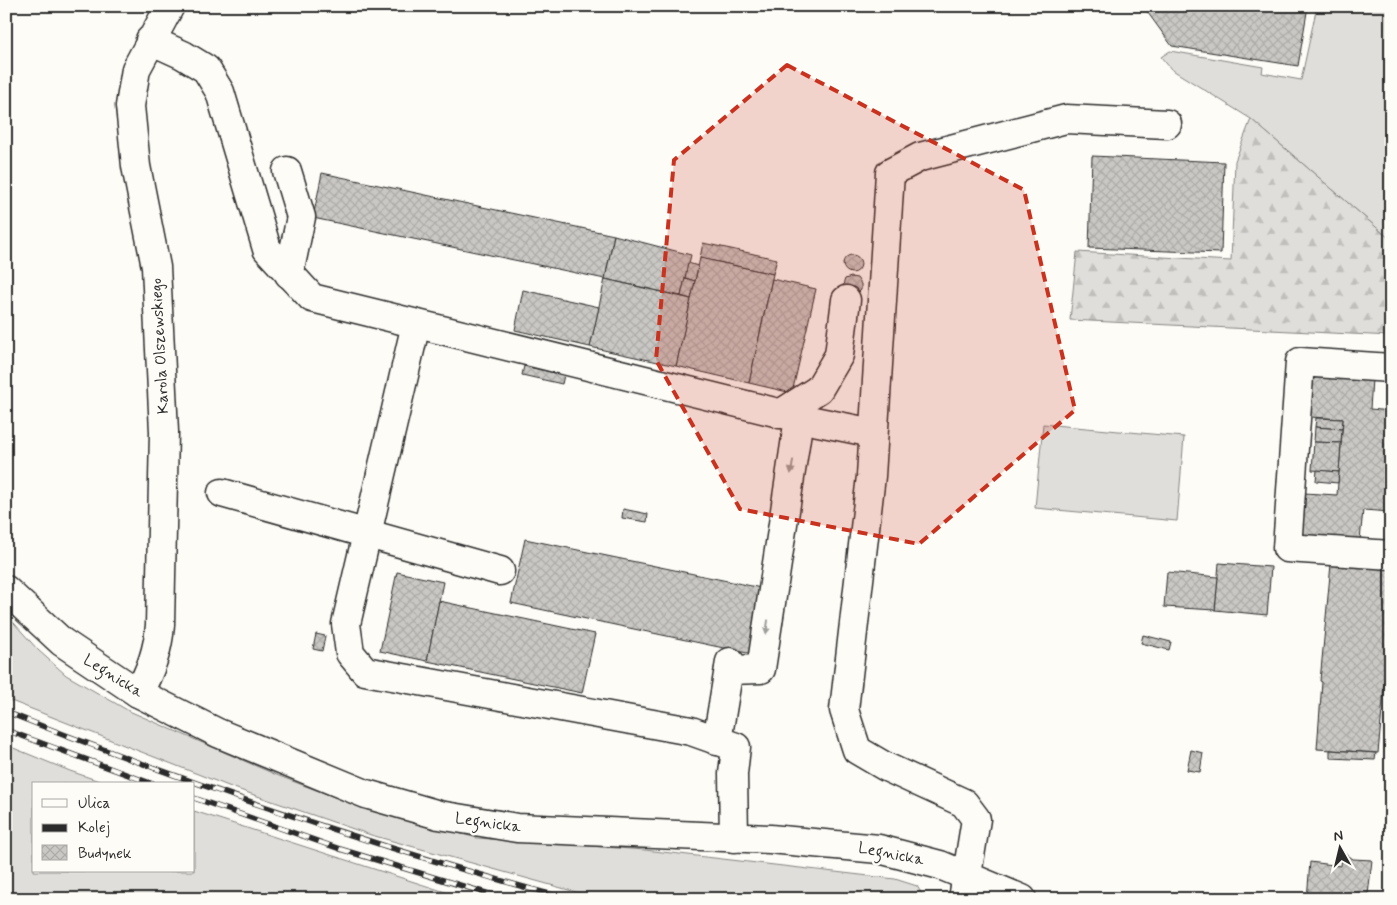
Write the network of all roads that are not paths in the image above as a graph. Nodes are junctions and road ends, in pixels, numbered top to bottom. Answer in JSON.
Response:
{"nodes":[{"id":1,"x":170,"y":6,"type":"edge"},
{"id":2,"x":150,"y":40,"type":"junction"},
{"id":3,"x":1167,"y":124,"type":"dead end"},
{"id":4,"x":287,"y":171,"type":"dead end"},
{"id":5,"x":289,"y":274,"type":"junction"},
{"id":6,"x":846,"y":300,"type":"dead end"},
{"id":7,"x":416,"y":324,"type":"junction"},
{"id":8,"x":1391,"y":368,"type":"edge"},
{"id":9,"x":797,"y":418,"type":"junction"},
{"id":10,"x":874,"y":433,"type":"junction"},
{"id":11,"x":222,"y":493,"type":"dead end"},
{"id":12,"x":366,"y":534,"type":"junction"},
{"id":13,"x":1391,"y":555,"type":"edge"},
{"id":14,"x":500,"y":571,"type":"dead end"},
{"id":15,"x":6,"y":590,"type":"edge"},
{"id":16,"x":138,"y":693,"type":"junction"},
{"id":17,"x":717,"y":740,"type":"junction"},
{"id":18,"x":734,"y":838,"type":"junction"},
{"id":19,"x":965,"y":887,"type":"edge"},
{"id":20,"x":1022,"y":899,"type":"edge"}],
"edges":[{"from":1,"to":2,"type":"street","name":"Karola Olszewskiego"},
{"from":2,"to":5,"type":"street"},
{"from":2,"to":16,"type":"street","name":"Karola Olszewskiego"},
{"from":3,"to":10,"type":"street"},
{"from":4,"to":5,"type":"street"},
{"from":5,"to":7,"type":"street"},
{"from":6,"to":9,"type":"street"},
{"from":7,"to":9,"type":"street"},
{"from":7,"to":12,"type":"street"},
{"from":8,"to":13,"type":"street"},
{"from":9,"to":10,"type":"street"},
{"from":9,"to":17,"type":"street","one_way":true},
{"from":10,"to":19,"type":"street"},
{"from":11,"to":12,"type":"street"},
{"from":12,"to":14,"type":"street"},
{"from":12,"to":17,"type":"street"},
{"from":15,"to":16,"type":"street","name":"Legnicka"},
{"from":16,"to":18,"type":"street","name":"Legnicka"},
{"from":17,"to":18,"type":"street"},
{"from":18,"to":19,"type":"street","name":"Legnicka"},
{"from":19,"to":20,"type":"street","name":"Legnicka"}]}
